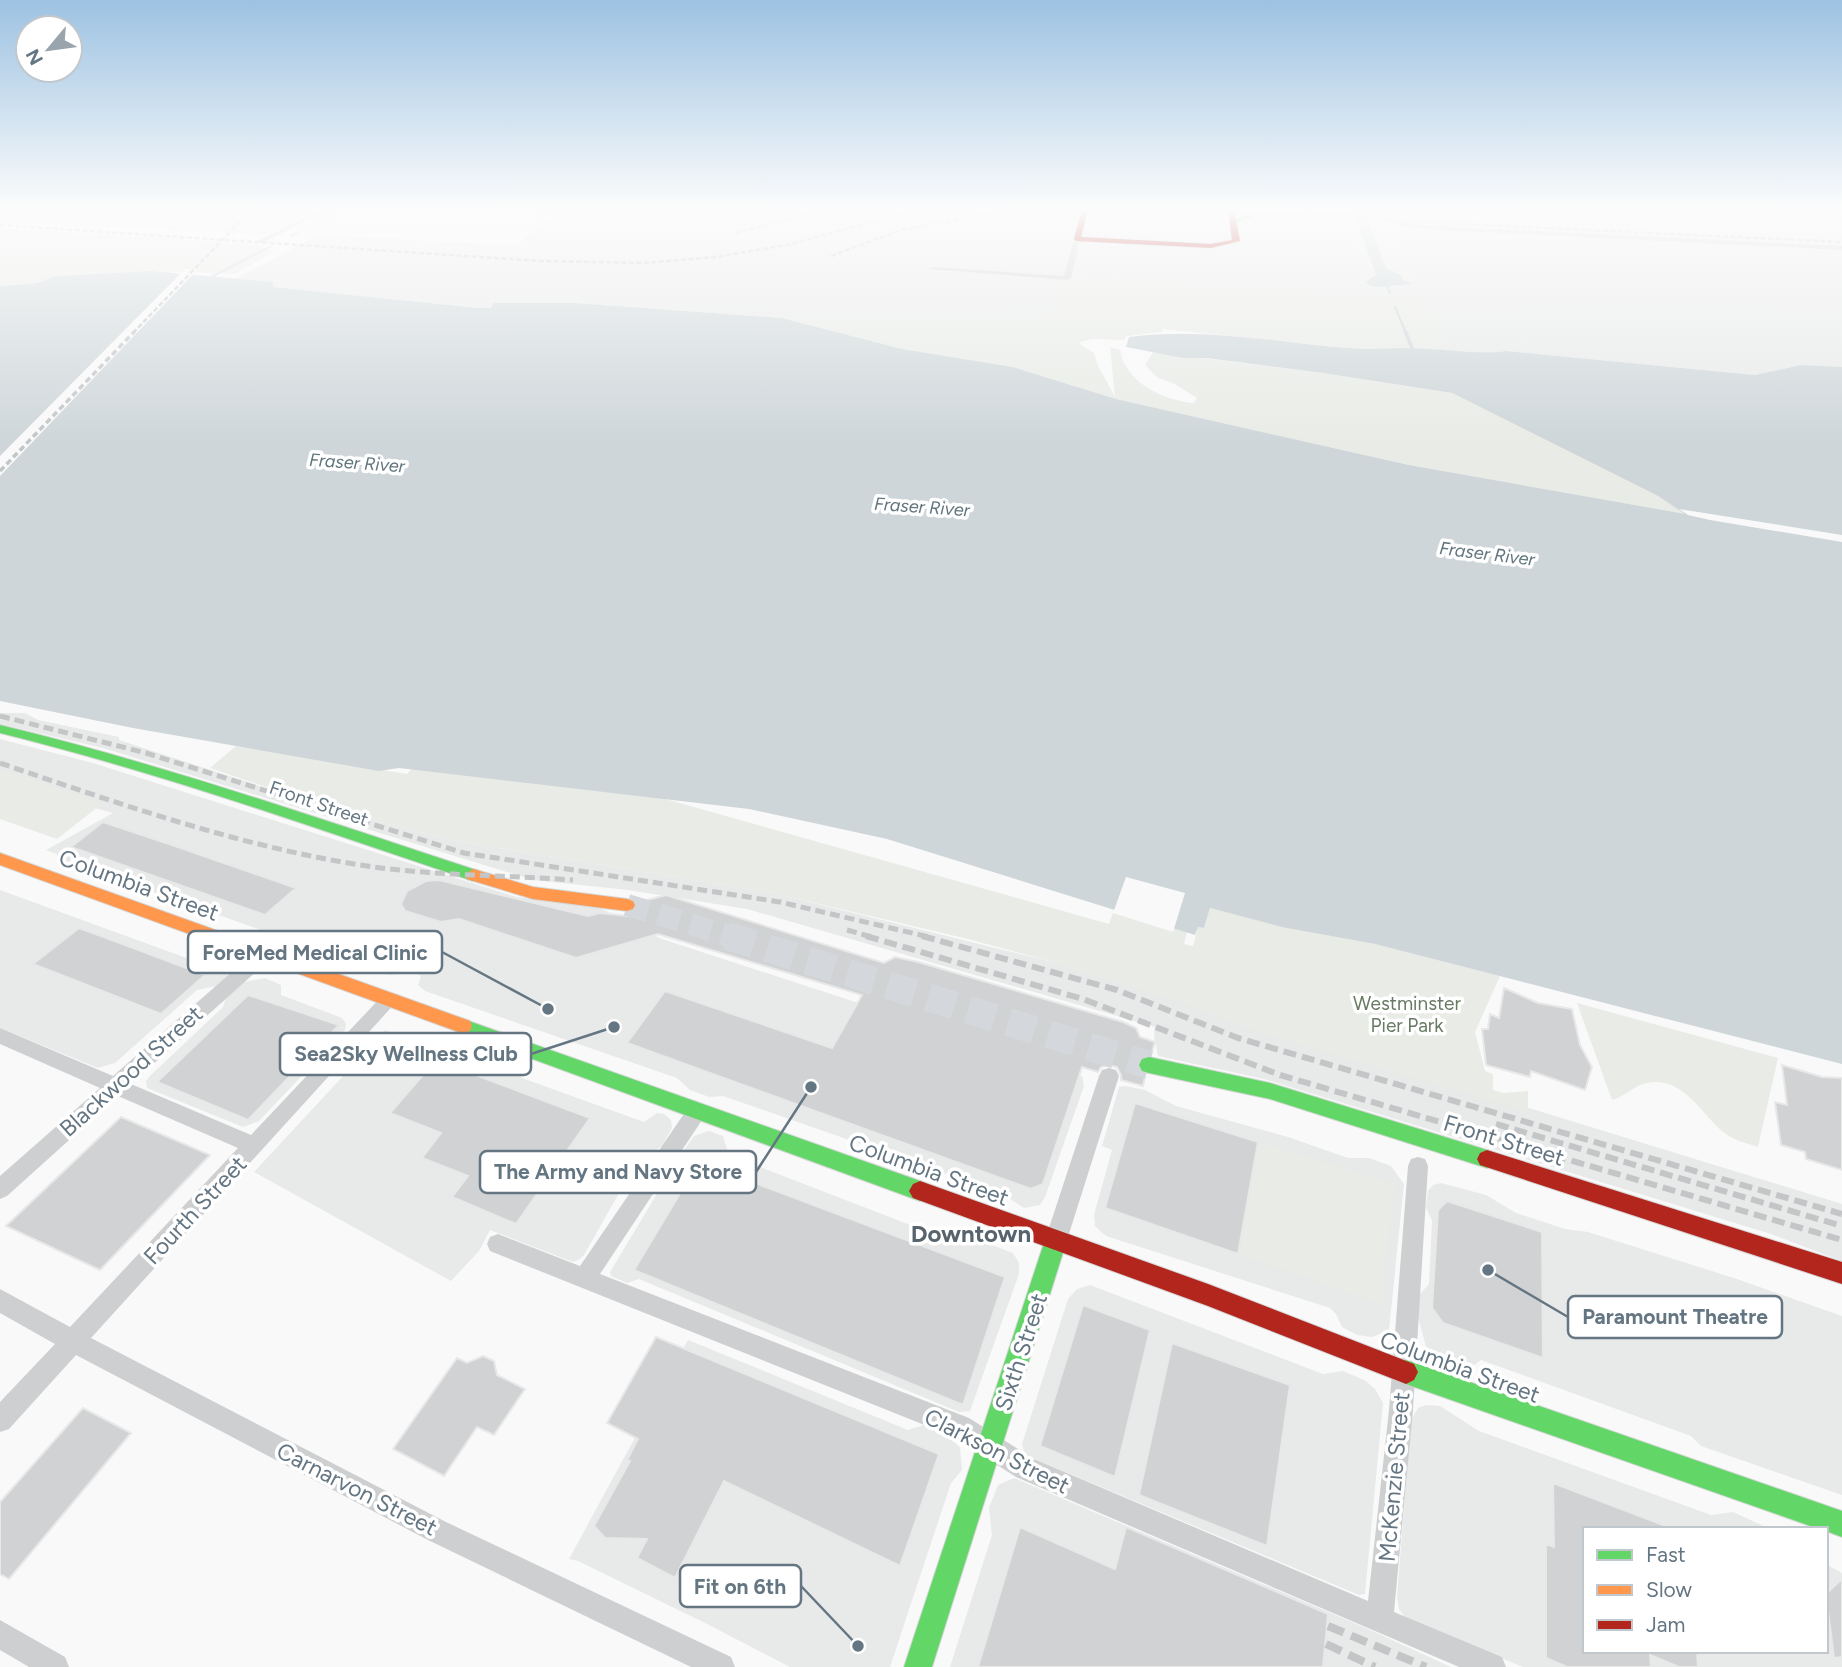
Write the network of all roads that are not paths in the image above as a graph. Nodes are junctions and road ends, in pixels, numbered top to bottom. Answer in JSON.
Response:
{"nodes":[{"id":1,"x":0,"y":729,"type":"edge"},
{"id":2,"x":0,"y":859,"type":"edge"},
{"id":3,"x":627,"y":905,"type":"tunnel mouth"},
{"id":4,"x":263,"y":954,"type":"junction"},
{"id":5,"x":389,"y":1000,"type":"junction"},
{"id":6,"x":0,"y":1036,"type":"edge"},
{"id":7,"x":1149,"y":1065,"type":"tunnel mouth"},
{"id":8,"x":1109,"y":1076,"type":"dead end"},
{"id":9,"x":115,"y":1084,"type":"junction"},
{"id":10,"x":696,"y":1111,"type":"junction"},
{"id":11,"x":255,"y":1146,"type":"junction"},
{"id":12,"x":1418,"y":1166,"type":"dead end"},
{"id":13,"x":0,"y":1189,"type":"edge"},
{"id":14,"x":1056,"y":1240,"type":"junction"},
{"id":15,"x":498,"y":1244,"type":"dead end"},
{"id":16,"x":1842,"y":1273,"type":"edge"},
{"id":17,"x":585,"y":1277,"type":"junction"},
{"id":18,"x":0,"y":1300,"type":"edge"},
{"id":19,"x":73,"y":1341,"type":"junction"},
{"id":20,"x":1402,"y":1371,"type":"junction"},
{"id":21,"x":0,"y":1420,"type":"edge"},
{"id":22,"x":990,"y":1448,"type":"junction"},
{"id":23,"x":1842,"y":1524,"type":"edge"},
{"id":24,"x":1380,"y":1620,"type":"junction"},
{"id":25,"x":0,"y":1634,"type":"edge"},
{"id":26,"x":55,"y":1667,"type":"edge"},
{"id":27,"x":721,"y":1667,"type":"edge"},
{"id":28,"x":918,"y":1667,"type":"edge"},
{"id":29,"x":1492,"y":1667,"type":"edge"}],
"edges":[{"from":1,"to":3,"type":"street","name":"Front Street"},
{"from":2,"to":4,"type":"street","name":"Columbia Street"},
{"from":4,"to":5,"type":"street","name":"Columbia Street"},
{"from":4,"to":9,"type":"street","name":"Blackwood Street"},
{"from":5,"to":10,"type":"street","name":"Columbia Street"},
{"from":5,"to":11,"type":"street","name":"Fourth Street"},
{"from":6,"to":9,"type":"street"},
{"from":7,"to":16,"type":"street","name":"Front Street"},
{"from":8,"to":14,"type":"street","name":"Sixth Street"},
{"from":9,"to":11,"type":"street"},
{"from":9,"to":13,"type":"street","name":"Blackwood Street"},
{"from":10,"to":14,"type":"street","name":"Columbia Street"},
{"from":10,"to":17,"type":"street"},
{"from":11,"to":19,"type":"street","name":"Fourth Street"},
{"from":12,"to":20,"type":"street","name":"McKenzie Street"},
{"from":14,"to":20,"type":"street","name":"Columbia Street"},
{"from":14,"to":22,"type":"street","name":"Sixth Street"},
{"from":15,"to":17,"type":"street","name":"Clarkson Street"},
{"from":17,"to":22,"type":"street","name":"Clarkson Street"},
{"from":18,"to":19,"type":"street","name":"Carnarvon Street"},
{"from":19,"to":21,"type":"street","name":"Fourth Street"},
{"from":19,"to":27,"type":"street","name":"Carnarvon Street"},
{"from":20,"to":23,"type":"street","name":"Columbia Street"},
{"from":20,"to":24,"type":"street","name":"McKenzie Street"},
{"from":22,"to":24,"type":"street","name":"Clarkson Street"},
{"from":22,"to":28,"type":"street","name":"Sixth Street"},
{"from":24,"to":29,"type":"street","name":"Clarkson Street"},
{"from":25,"to":26,"type":"street"}]}
